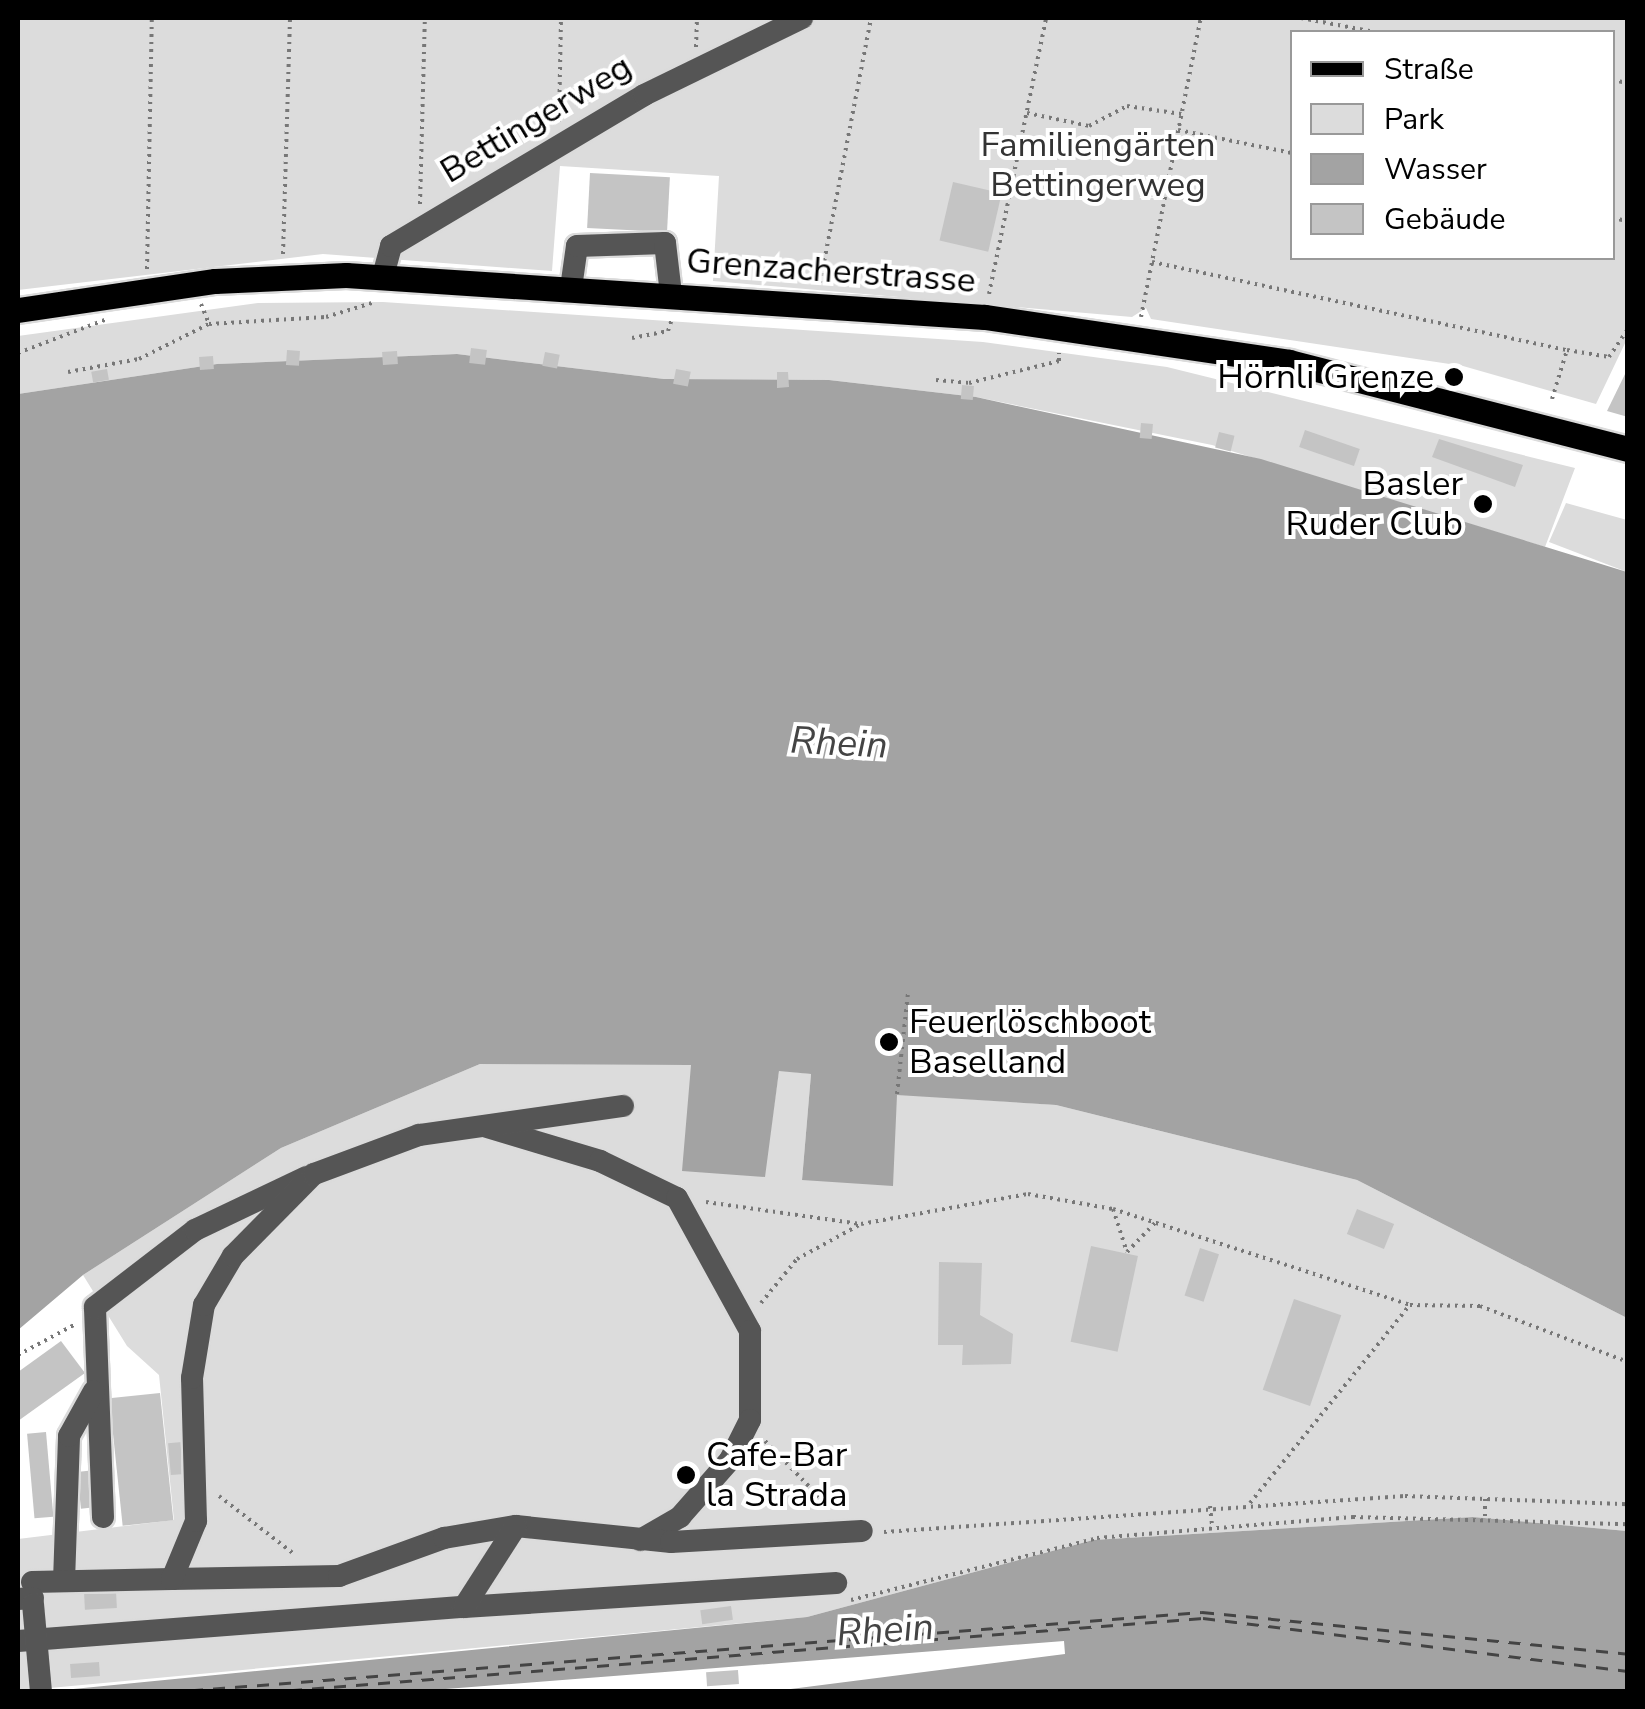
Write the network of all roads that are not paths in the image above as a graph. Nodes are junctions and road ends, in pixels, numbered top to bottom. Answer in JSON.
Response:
{"nodes":[{"id":1,"x":802,"y":18,"type":"edge"},
{"id":2,"x":383,"y":276,"type":"junction"},
{"id":3,"x":571,"y":288,"type":"junction"},
{"id":4,"x":672,"y":306,"type":"junction"},
{"id":5,"x":18,"y":310,"type":"edge"},
{"id":6,"x":1628,"y":450,"type":"edge"},
{"id":7,"x":623,"y":1106,"type":"dead end"},
{"id":8,"x":479,"y":1124,"type":"junction"},
{"id":9,"x":314,"y":1174,"type":"junction"},
{"id":10,"x":94,"y":1391,"type":"junction"},
{"id":11,"x":103,"y":1516,"type":"dead end"},
{"id":12,"x":516,"y":1526,"type":"junction"},
{"id":13,"x":862,"y":1531,"type":"road end"},
{"id":14,"x":640,"y":1540,"type":"junction"},
{"id":15,"x":18,"y":1563,"type":"edge"},
{"id":16,"x":172,"y":1579,"type":"junction"},
{"id":17,"x":64,"y":1581,"type":"junction"},
{"id":18,"x":836,"y":1583,"type":"road end"},
{"id":19,"x":29,"y":1596,"type":"edge"},
{"id":20,"x":464,"y":1607,"type":"junction"},
{"id":21,"x":18,"y":1642,"type":"edge"},
{"id":22,"x":42,"y":1692,"type":"edge"}],
"edges":[{"from":1,"to":2,"type":"lane","name":"Bettingerweg"},
{"from":2,"to":3,"type":"main road","name":"Grenzacherstrasse"},
{"from":2,"to":5,"type":"main road","name":"Grenzacherstrasse"},
{"from":3,"to":4,"type":"main road","name":"Grenzacherstrasse"},
{"from":3,"to":4,"type":"lane"},
{"from":4,"to":6,"type":"main road","name":"Grenzacherstrasse"},
{"from":7,"to":8,"type":"lane"},
{"from":8,"to":9,"type":"lane"},
{"from":8,"to":14,"type":"lane"},
{"from":9,"to":10,"type":"lane"},
{"from":9,"to":16,"type":"lane"},
{"from":10,"to":11,"type":"lane"},
{"from":10,"to":17,"type":"lane"},
{"from":12,"to":14,"type":"lane"},
{"from":12,"to":16,"type":"lane"},
{"from":12,"to":20,"type":"lane"},
{"from":13,"to":14,"type":"lane"},
{"from":15,"to":19,"type":"lane"},
{"from":16,"to":17,"type":"lane"},
{"from":17,"to":19,"type":"lane"},
{"from":18,"to":20,"type":"lane"},
{"from":19,"to":22,"type":"lane","bridge":true},
{"from":20,"to":21,"type":"lane"}]}
